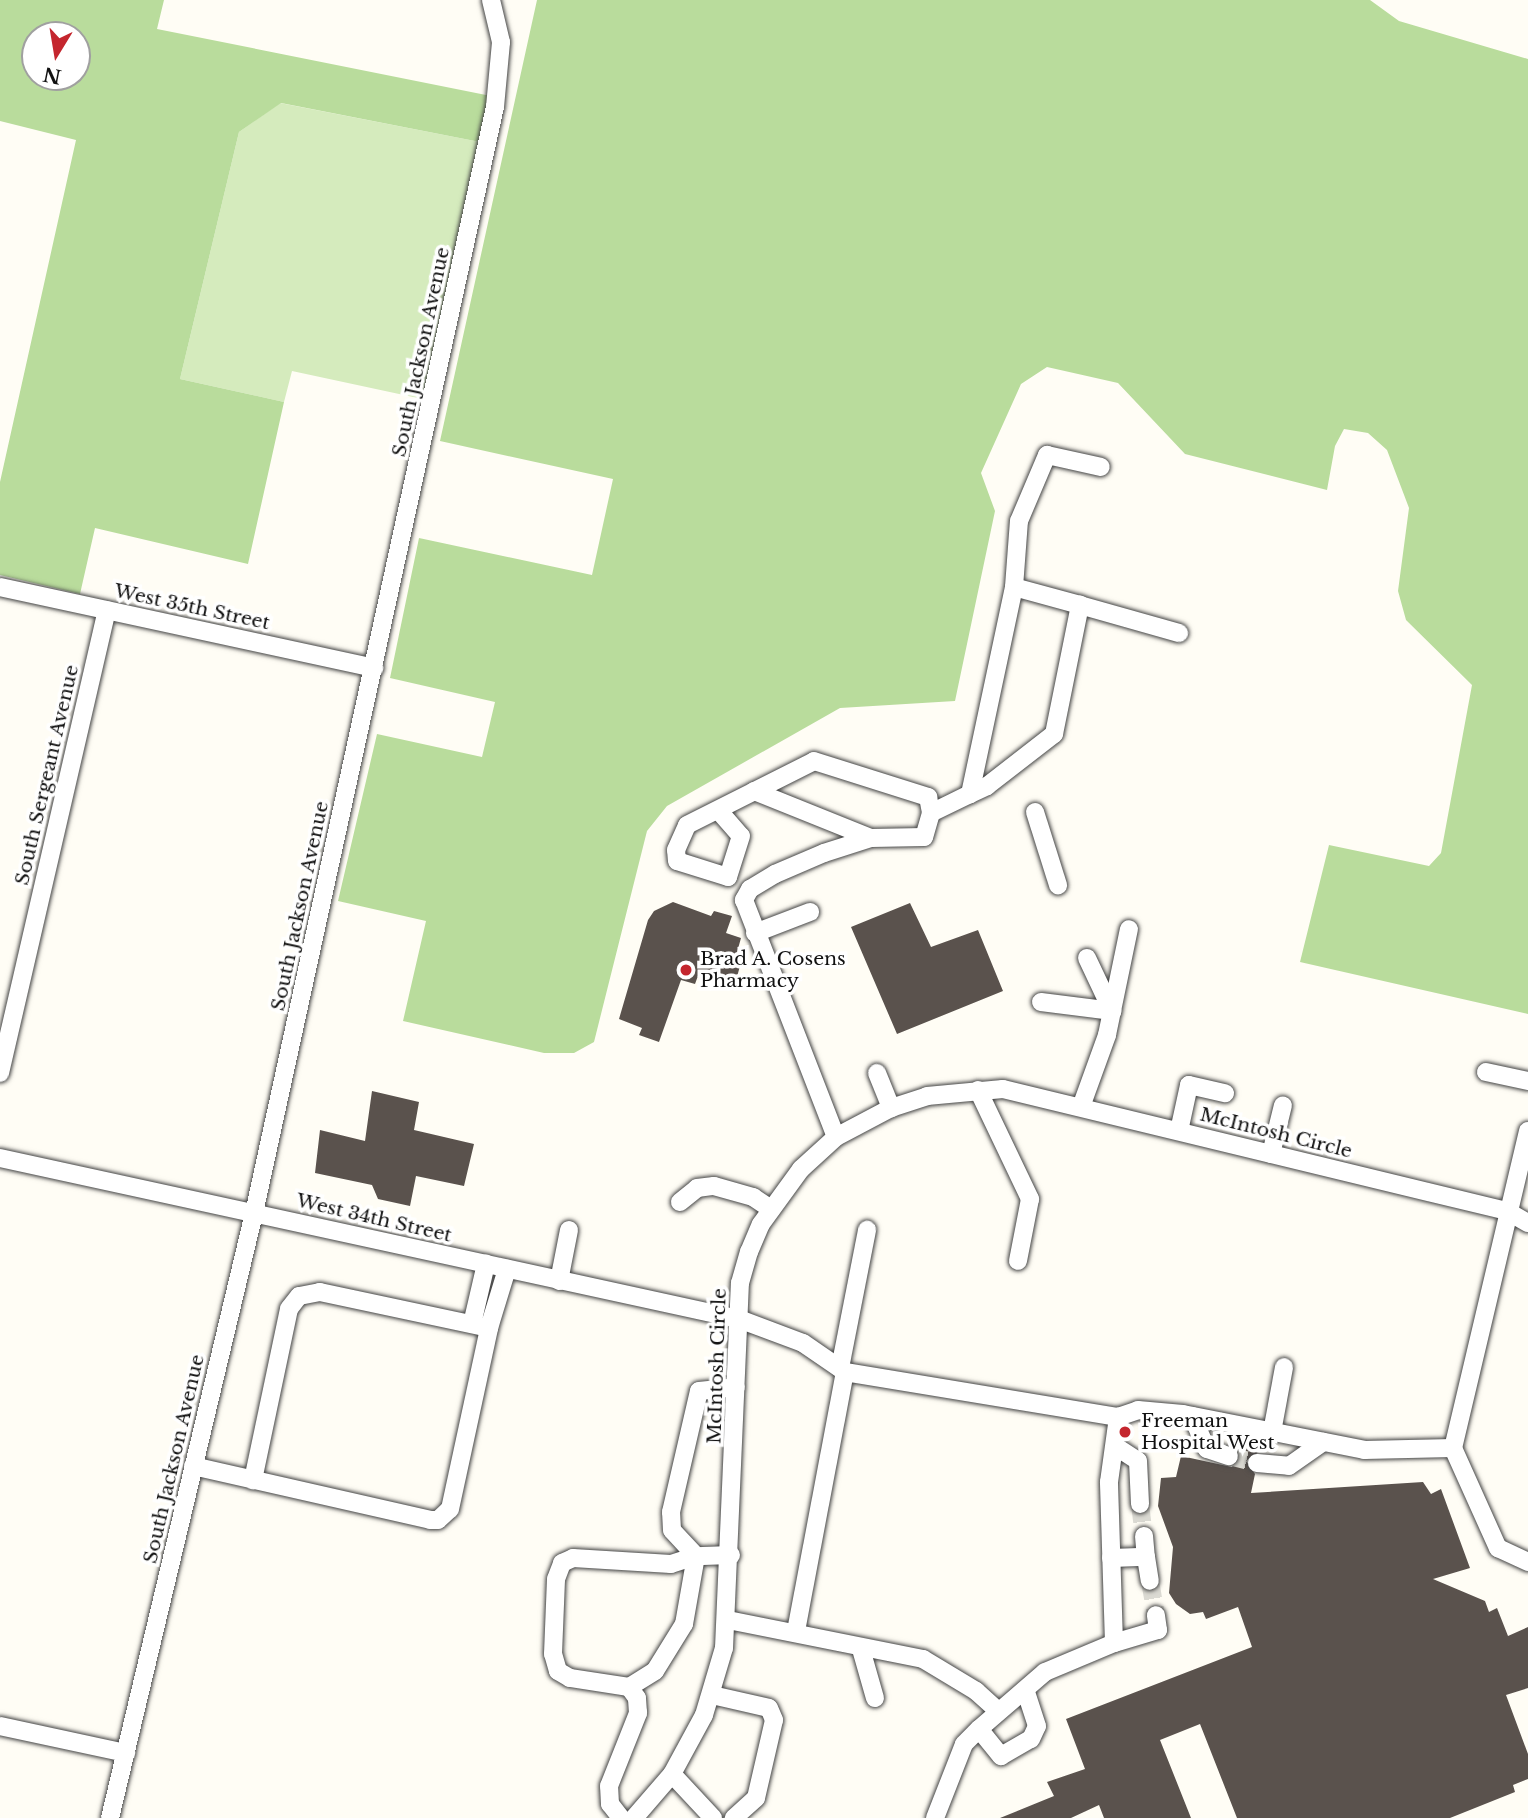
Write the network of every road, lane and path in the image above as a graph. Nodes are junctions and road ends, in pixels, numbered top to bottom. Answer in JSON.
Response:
{"nodes":[{"id":1,"x":491,"y":0,"type":"edge"},
{"id":2,"x":1101,"y":467,"type":"dead end"},
{"id":3,"x":0,"y":587,"type":"edge"},
{"id":4,"x":1014,"y":587,"type":"junction"},
{"id":5,"x":1080,"y":605,"type":"junction"},
{"id":6,"x":107,"y":610,"type":"junction"},
{"id":7,"x":1179,"y":633,"type":"dead end"},
{"id":8,"x":374,"y":668,"type":"junction"},
{"id":9,"x":754,"y":791,"type":"junction"},
{"id":10,"x":970,"y":794,"type":"junction"},
{"id":11,"x":719,"y":811,"type":"dead end"},
{"id":12,"x":1035,"y":812,"type":"dead end"},
{"id":13,"x":931,"y":813,"type":"junction"},
{"id":14,"x":872,"y":838,"type":"junction"},
{"id":15,"x":1058,"y":885,"type":"dead end"},
{"id":16,"x":810,"y":912,"type":"dead end"},
{"id":17,"x":1129,"y":929,"type":"dead end"},
{"id":18,"x":755,"y":933,"type":"junction"},
{"id":19,"x":1087,"y":958,"type":"dead end"},
{"id":20,"x":1041,"y":1002,"type":"dead end"},
{"id":21,"x":1112,"y":1011,"type":"junction"},
{"id":22,"x":1486,"y":1072,"type":"dead end"},
{"id":23,"x":0,"y":1073,"type":"edge"},
{"id":24,"x":877,"y":1073,"type":"dead end"},
{"id":25,"x":1528,"y":1081,"type":"edge"},
{"id":26,"x":978,"y":1090,"type":"junction"},
{"id":27,"x":1225,"y":1093,"type":"dead end"},
{"id":28,"x":1283,"y":1105,"type":"dead end"},
{"id":29,"x":1081,"y":1107,"type":"junction"},
{"id":30,"x":891,"y":1108,"type":"junction"},
{"id":31,"x":1179,"y":1131,"type":"junction"},
{"id":32,"x":1528,"y":1131,"type":"edge"},
{"id":33,"x":836,"y":1137,"type":"junction"},
{"id":34,"x":1271,"y":1154,"type":"junction"},
{"id":35,"x":0,"y":1158,"type":"edge"},
{"id":36,"x":680,"y":1202,"type":"dead end"},
{"id":37,"x":771,"y":1209,"type":"junction"},
{"id":38,"x":1507,"y":1211,"type":"junction"},
{"id":39,"x":254,"y":1213,"type":"junction"},
{"id":40,"x":1528,"y":1223,"type":"edge"},
{"id":41,"x":569,"y":1230,"type":"dead end"},
{"id":42,"x":867,"y":1230,"type":"dead end"},
{"id":43,"x":1018,"y":1261,"type":"dead end"},
{"id":44,"x":486,"y":1264,"type":"junction"},
{"id":45,"x":507,"y":1269,"type":"junction"},
{"id":46,"x":559,"y":1281,"type":"junction"},
{"id":47,"x":739,"y":1320,"type":"junction"},
{"id":48,"x":481,"y":1326,"type":"junction"},
{"id":49,"x":1284,"y":1367,"type":"dead end"},
{"id":50,"x":843,"y":1370,"type":"junction"},
{"id":51,"x":736,"y":1387,"type":"junction"},
{"id":52,"x":1192,"y":1416,"type":"junction"},
{"id":53,"x":1118,"y":1417,"type":"junction"},
{"id":54,"x":1272,"y":1432,"type":"junction"},
{"id":55,"x":1323,"y":1442,"type":"junction"},
{"id":56,"x":1115,"y":1446,"type":"junction"},
{"id":57,"x":1453,"y":1448,"type":"junction"},
{"id":58,"x":1229,"y":1455,"type":"tunnel mouth"},
{"id":59,"x":1257,"y":1463,"type":"tunnel mouth"},
{"id":60,"x":193,"y":1466,"type":"junction"},
{"id":61,"x":253,"y":1480,"type":"junction"},
{"id":62,"x":1140,"y":1504,"type":"tunnel mouth"},
{"id":63,"x":1143,"y":1536,"type":"tunnel mouth"},
{"id":64,"x":731,"y":1555,"type":"junction"},
{"id":65,"x":696,"y":1556,"type":"junction"},
{"id":66,"x":1146,"y":1557,"type":"junction"},
{"id":67,"x":1111,"y":1558,"type":"junction"},
{"id":68,"x":1528,"y":1562,"type":"edge"},
{"id":69,"x":1150,"y":1581,"type":"tunnel mouth"},
{"id":70,"x":1156,"y":1615,"type":"dead end"},
{"id":71,"x":728,"y":1620,"type":"junction"},
{"id":72,"x":796,"y":1631,"type":"junction"},
{"id":73,"x":1114,"y":1643,"type":"junction"},
{"id":74,"x":861,"y":1649,"type":"junction"},
{"id":75,"x":629,"y":1687,"type":"junction"},
{"id":76,"x":1026,"y":1692,"type":"junction"},
{"id":77,"x":712,"y":1695,"type":"junction"},
{"id":78,"x":875,"y":1698,"type":"dead end"},
{"id":79,"x":998,"y":1712,"type":"junction"},
{"id":80,"x":0,"y":1726,"type":"edge"},
{"id":81,"x":979,"y":1729,"type":"junction"},
{"id":82,"x":126,"y":1753,"type":"junction"},
{"id":83,"x":672,"y":1774,"type":"junction"},
{"id":84,"x":110,"y":1818,"type":"edge"},
{"id":85,"x":621,"y":1818,"type":"edge"},
{"id":86,"x":634,"y":1818,"type":"edge"},
{"id":87,"x":713,"y":1818,"type":"edge"},
{"id":88,"x":734,"y":1818,"type":"edge"},
{"id":89,"x":935,"y":1818,"type":"edge"}],
"edges":[{"from":1,"to":8,"type":"street","name":"South Jackson Avenue"},
{"from":2,"to":4,"type":"street"},
{"from":3,"to":6,"type":"street","name":"West 35th Street"},
{"from":4,"to":5,"type":"street"},
{"from":4,"to":10,"type":"street"},
{"from":5,"to":7,"type":"street"},
{"from":5,"to":10,"type":"street"},
{"from":6,"to":8,"type":"street","name":"West 35th Street"},
{"from":6,"to":23,"type":"street","name":"South Sergeant Avenue"},
{"from":8,"to":39,"type":"street","name":"South Jackson Avenue"},
{"from":9,"to":11,"type":"street"},
{"from":9,"to":13,"type":"street"},
{"from":9,"to":14,"type":"street"},
{"from":10,"to":13,"type":"street"},
{"from":12,"to":15,"type":"street"},
{"from":13,"to":14,"type":"street"},
{"from":14,"to":18,"type":"street"},
{"from":16,"to":18,"type":"street"},
{"from":17,"to":21,"type":"street"},
{"from":18,"to":33,"type":"street"},
{"from":19,"to":21,"type":"street"},
{"from":20,"to":21,"type":"street"},
{"from":21,"to":29,"type":"street"},
{"from":22,"to":25,"type":"street"},
{"from":24,"to":30,"type":"street"},
{"from":26,"to":29,"type":"street","name":"McIntosh Circle"},
{"from":26,"to":30,"type":"street","name":"McIntosh Circle"},
{"from":26,"to":43,"type":"street"},
{"from":27,"to":31,"type":"street"},
{"from":28,"to":34,"type":"street"},
{"from":29,"to":31,"type":"street","name":"McIntosh Circle"},
{"from":30,"to":33,"type":"street","name":"McIntosh Circle"},
{"from":31,"to":34,"type":"street","name":"McIntosh Circle"},
{"from":32,"to":38,"type":"street"},
{"from":33,"to":37,"type":"street","name":"McIntosh Circle"},
{"from":34,"to":38,"type":"street","name":"McIntosh Circle"},
{"from":35,"to":39,"type":"street","name":"West 34th Street"},
{"from":36,"to":37,"type":"street"},
{"from":37,"to":47,"type":"street","name":"McIntosh Circle"},
{"from":38,"to":40,"type":"street","name":"McIntosh Circle"},
{"from":38,"to":57,"type":"street"},
{"from":39,"to":44,"type":"street","name":"West 34th Street"},
{"from":39,"to":60,"type":"street","name":"South Jackson Avenue"},
{"from":41,"to":46,"type":"street"},
{"from":42,"to":50,"type":"street"},
{"from":44,"to":45,"type":"street","name":"West 34th Street"},
{"from":44,"to":48,"type":"street"},
{"from":45,"to":46,"type":"street","name":"West 34th Street"},
{"from":45,"to":48,"type":"street"},
{"from":46,"to":47,"type":"street","name":"West 34th Street"},
{"from":47,"to":50,"type":"street","name":"West 34th Street"},
{"from":47,"to":51,"type":"street","name":"McIntosh Circle"},
{"from":48,"to":61,"type":"street"},
{"from":48,"to":61,"type":"street"},
{"from":49,"to":54,"type":"street"},
{"from":50,"to":53,"type":"street"},
{"from":50,"to":72,"type":"street"},
{"from":51,"to":64,"type":"street","name":"McIntosh Circle"},
{"from":51,"to":65,"type":"street"},
{"from":52,"to":53,"type":"street"},
{"from":52,"to":54,"type":"street"},
{"from":52,"to":58,"type":"street"},
{"from":53,"to":56,"type":"street"},
{"from":54,"to":55,"type":"street"},
{"from":55,"to":57,"type":"street"},
{"from":55,"to":59,"type":"street"},
{"from":56,"to":62,"type":"street"},
{"from":56,"to":67,"type":"street"},
{"from":57,"to":68,"type":"street"},
{"from":60,"to":61,"type":"street"},
{"from":60,"to":82,"type":"street","name":"South Jackson Avenue"},
{"from":63,"to":66,"type":"street"},
{"from":64,"to":65,"type":"street"},
{"from":64,"to":71,"type":"street","name":"McIntosh Circle"},
{"from":65,"to":75,"type":"street"},
{"from":65,"to":75,"type":"street"},
{"from":66,"to":67,"type":"street"},
{"from":66,"to":69,"type":"street"},
{"from":67,"to":73,"type":"street"},
{"from":70,"to":73,"type":"street"},
{"from":71,"to":72,"type":"street"},
{"from":71,"to":77,"type":"street","name":"McIntosh Circle"},
{"from":72,"to":74,"type":"street"},
{"from":73,"to":76,"type":"street"},
{"from":74,"to":78,"type":"street"},
{"from":74,"to":79,"type":"street"},
{"from":75,"to":85,"type":"street"},
{"from":76,"to":79,"type":"street"},
{"from":76,"to":81,"type":"street"},
{"from":77,"to":83,"type":"street","name":"McIntosh Circle"},
{"from":77,"to":88,"type":"street"},
{"from":79,"to":81,"type":"street"},
{"from":80,"to":82,"type":"street"},
{"from":81,"to":89,"type":"street"},
{"from":82,"to":84,"type":"street","name":"South Jackson Avenue"},
{"from":83,"to":86,"type":"street","name":"McIntosh Circle"},
{"from":83,"to":87,"type":"street"}]}
